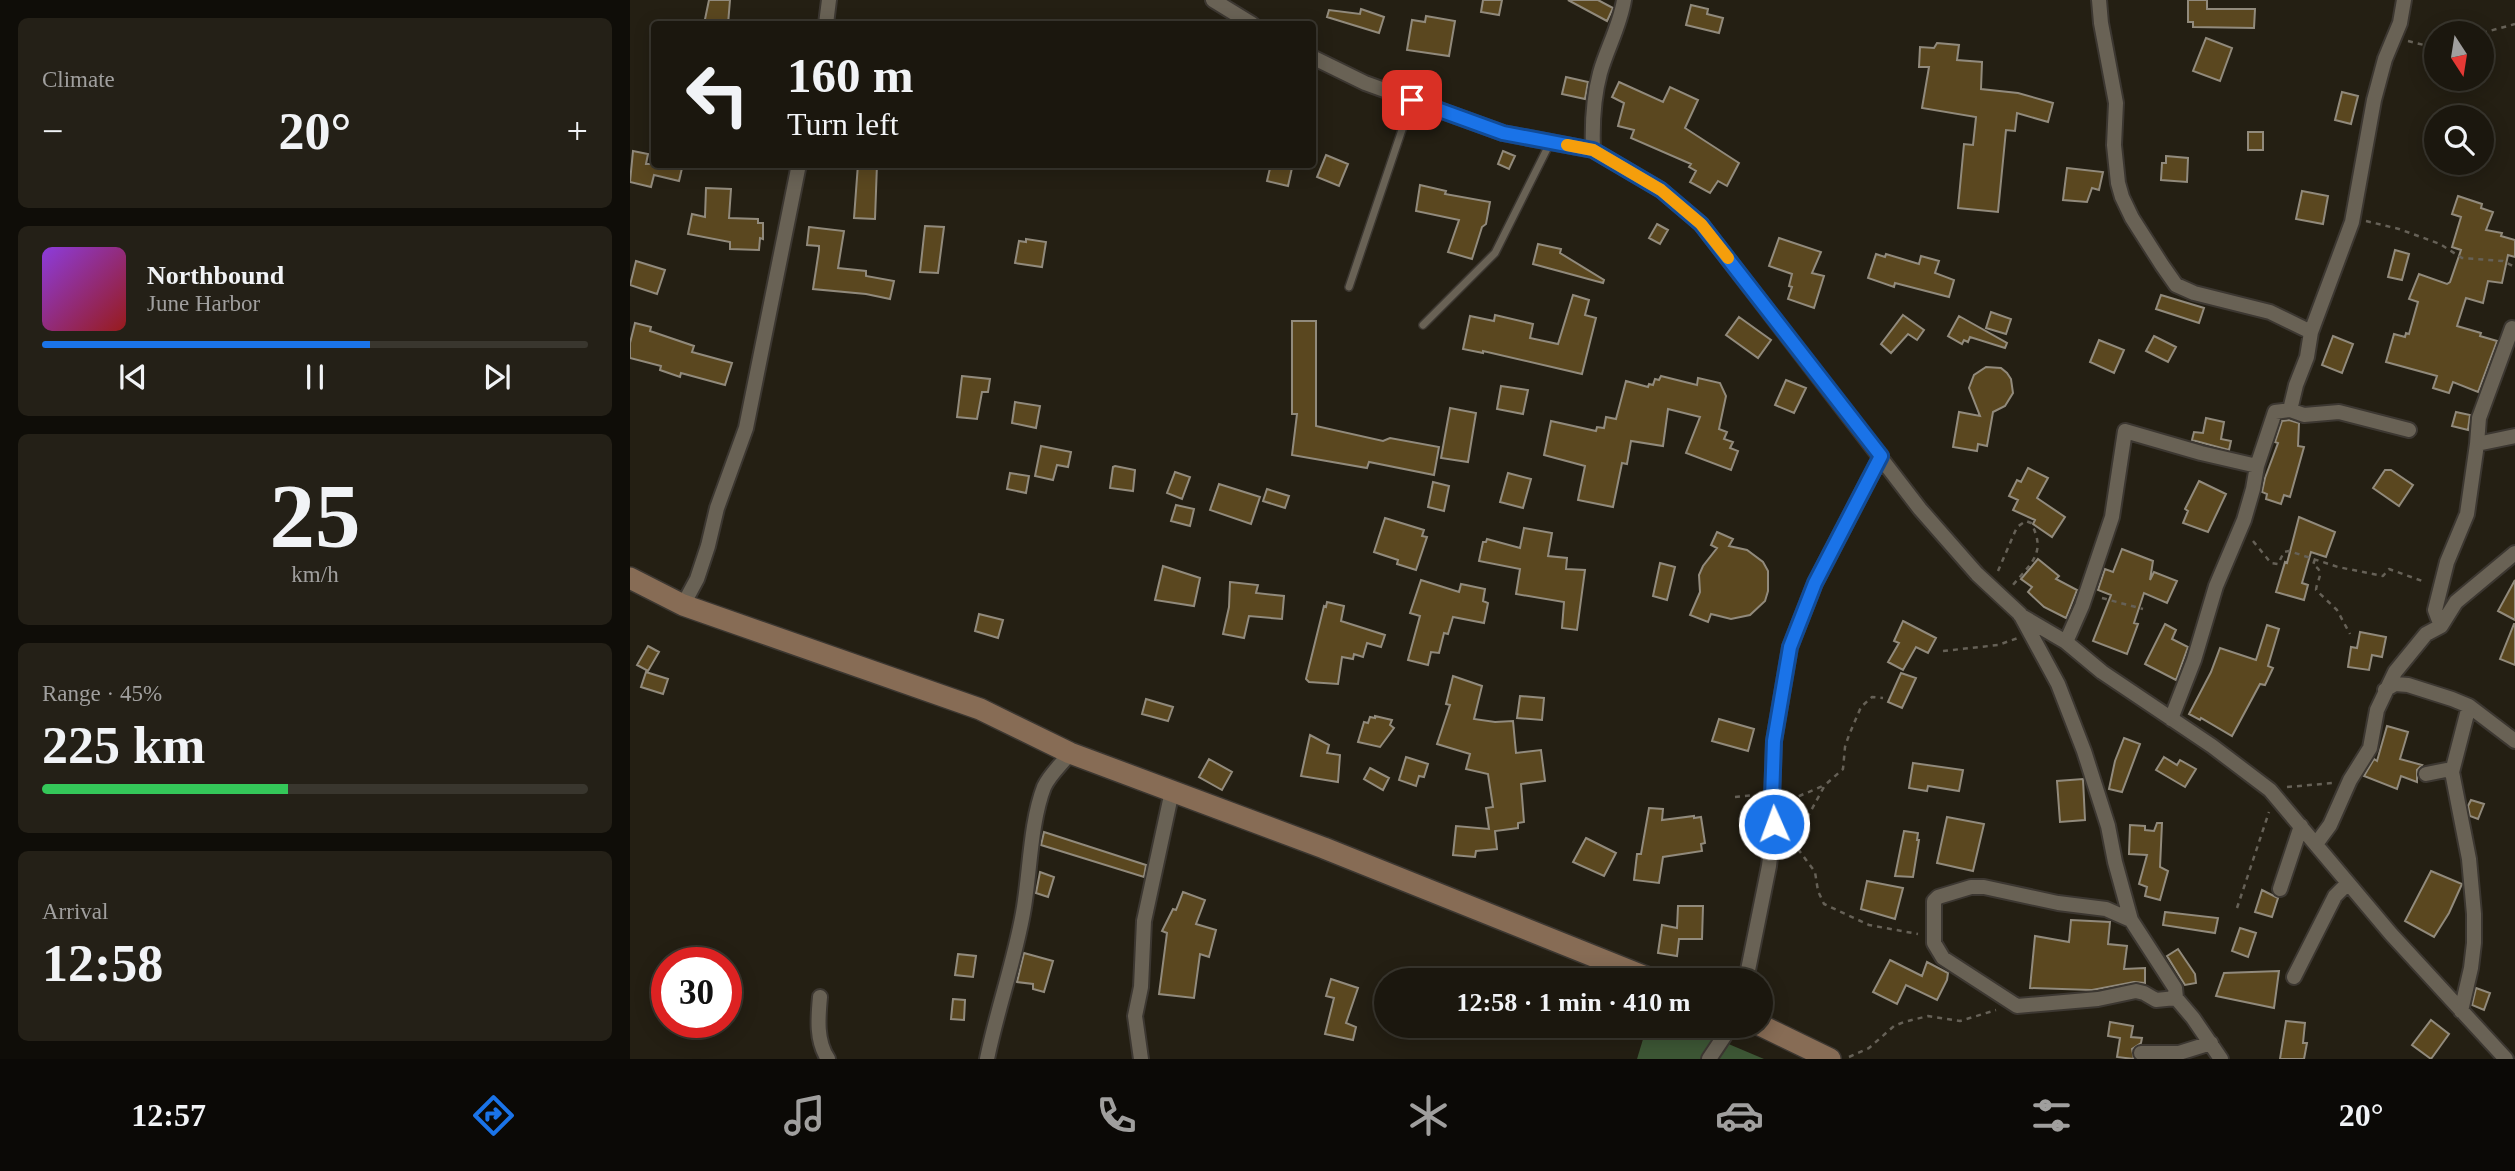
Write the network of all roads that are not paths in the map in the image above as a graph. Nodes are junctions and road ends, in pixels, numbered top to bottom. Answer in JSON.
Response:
{"nodes":[{"id":1,"x":830,"y":0,"type":"edge"},
{"id":2,"x":1213,"y":0,"type":"edge"},
{"id":3,"x":1624,"y":0,"type":"edge"},
{"id":4,"x":2099,"y":0,"type":"edge"},
{"id":5,"x":2404,"y":0,"type":"edge"},
{"id":6,"x":826,"y":21,"type":"edge"},
{"id":7,"x":1247,"y":21,"type":"edge"},
{"id":8,"x":1316,"y":59,"type":"edge"},
{"id":9,"x":1412,"y":100,"type":"junction"},
{"id":10,"x":1551,"y":142,"type":"junction"},
{"id":11,"x":1593,"y":150,"type":"junction"},
{"id":12,"x":798,"y":168,"type":"edge"},
{"id":13,"x":1349,"y":286,"type":"dead end"},
{"id":14,"x":1423,"y":325,"type":"dead end"},
{"id":15,"x":2512,"y":328,"type":"dead end"},
{"id":16,"x":2311,"y":332,"type":"junction"},
{"id":17,"x":2290,"y":410,"type":"junction"},
{"id":18,"x":2409,"y":430,"type":"dead end"},
{"id":19,"x":2515,"y":436,"type":"edge"},
{"id":20,"x":2477,"y":444,"type":"junction"},
{"id":21,"x":1881,"y":456,"type":"junction"},
{"id":22,"x":2257,"y":466,"type":"junction"},
{"id":23,"x":2515,"y":552,"type":"edge"},
{"id":24,"x":630,"y":578,"type":"edge"},
{"id":25,"x":684,"y":606,"type":"junction"},
{"id":26,"x":2020,"y":614,"type":"junction"},
{"id":27,"x":2441,"y":626,"type":"junction"},
{"id":28,"x":2066,"y":642,"type":"junction"},
{"id":29,"x":2385,"y":690,"type":"junction"},
{"id":30,"x":2469,"y":706,"type":"junction"},
{"id":31,"x":2171,"y":719,"type":"junction"},
{"id":32,"x":2512,"y":736,"type":"edge"},
{"id":33,"x":1070,"y":753,"type":"junction"},
{"id":34,"x":2452,"y":772,"type":"junction"},
{"id":35,"x":2426,"y":774,"type":"dead end"},
{"id":36,"x":1172,"y":791,"type":"junction"},
{"id":37,"x":2301,"y":826,"type":"junction"},
{"id":38,"x":2316,"y":844,"type":"junction"},
{"id":39,"x":2347,"y":884,"type":"junction"},
{"id":40,"x":2280,"y":889,"type":"dead end"},
{"id":41,"x":2132,"y":920,"type":"junction"},
{"id":42,"x":1623,"y":968,"type":"edge"},
{"id":43,"x":1749,"y":968,"type":"edge"},
{"id":44,"x":2294,"y":977,"type":"dead end"},
{"id":45,"x":820,"y":997,"type":"dead end"},
{"id":46,"x":2176,"y":999,"type":"junction"},
{"id":47,"x":2461,"y":1011,"type":"junction"},
{"id":48,"x":1773,"y":1035,"type":"edge"},
{"id":49,"x":1723,"y":1038,"type":"edge"},
{"id":50,"x":2211,"y":1043,"type":"junction"},
{"id":51,"x":1795,"y":1051,"type":"edge"},
{"id":52,"x":2141,"y":1053,"type":"dead end"},
{"id":53,"x":828,"y":1059,"type":"edge"},
{"id":54,"x":987,"y":1059,"type":"edge"},
{"id":55,"x":1140,"y":1059,"type":"edge"},
{"id":56,"x":1709,"y":1059,"type":"edge"},
{"id":57,"x":1830,"y":1059,"type":"edge"},
{"id":58,"x":2221,"y":1059,"type":"edge"},
{"id":59,"x":2506,"y":1059,"type":"edge"}],
"edges":[{"from":1,"to":6,"type":"street"},
{"from":2,"to":7,"type":"street"},
{"from":3,"to":11,"type":"street"},
{"from":4,"to":16,"type":"street"},
{"from":5,"to":16,"type":"street"},
{"from":8,"to":9,"type":"street"},
{"from":9,"to":10,"type":"street"},
{"from":9,"to":13,"type":"lane"},
{"from":10,"to":11,"type":"street"},
{"from":10,"to":14,"type":"lane"},
{"from":11,"to":21,"type":"street"},
{"from":12,"to":25,"type":"street"},
{"from":15,"to":20,"type":"street"},
{"from":16,"to":17,"type":"street"},
{"from":17,"to":18,"type":"street"},
{"from":17,"to":22,"type":"street"},
{"from":19,"to":20,"type":"street"},
{"from":20,"to":27,"type":"street"},
{"from":21,"to":26,"type":"street"},
{"from":21,"to":43,"type":"street"},
{"from":22,"to":28,"type":"street"},
{"from":22,"to":31,"type":"street"},
{"from":23,"to":27,"type":"street"},
{"from":24,"to":25,"type":"street"},
{"from":25,"to":33,"type":"street"},
{"from":26,"to":28,"type":"street"},
{"from":26,"to":41,"type":"street"},
{"from":27,"to":29,"type":"street"},
{"from":28,"to":31,"type":"street"},
{"from":29,"to":30,"type":"street"},
{"from":29,"to":38,"type":"street"},
{"from":30,"to":32,"type":"street"},
{"from":30,"to":34,"type":"street"},
{"from":31,"to":37,"type":"street"},
{"from":33,"to":36,"type":"street"},
{"from":33,"to":54,"type":"street"},
{"from":34,"to":35,"type":"street"},
{"from":34,"to":47,"type":"street"},
{"from":36,"to":42,"type":"street"},
{"from":36,"to":55,"type":"street"},
{"from":37,"to":38,"type":"street"},
{"from":37,"to":40,"type":"street"},
{"from":38,"to":39,"type":"street"},
{"from":39,"to":44,"type":"street"},
{"from":39,"to":47,"type":"street"},
{"from":41,"to":46,"type":"street"},
{"from":41,"to":46,"type":"street"},
{"from":45,"to":53,"type":"street"},
{"from":46,"to":50,"type":"street"},
{"from":47,"to":59,"type":"street"},
{"from":48,"to":51,"type":"street"},
{"from":49,"to":56,"type":"street"},
{"from":50,"to":52,"type":"street"},
{"from":50,"to":58,"type":"street"},
{"from":51,"to":57,"type":"street"}]}
